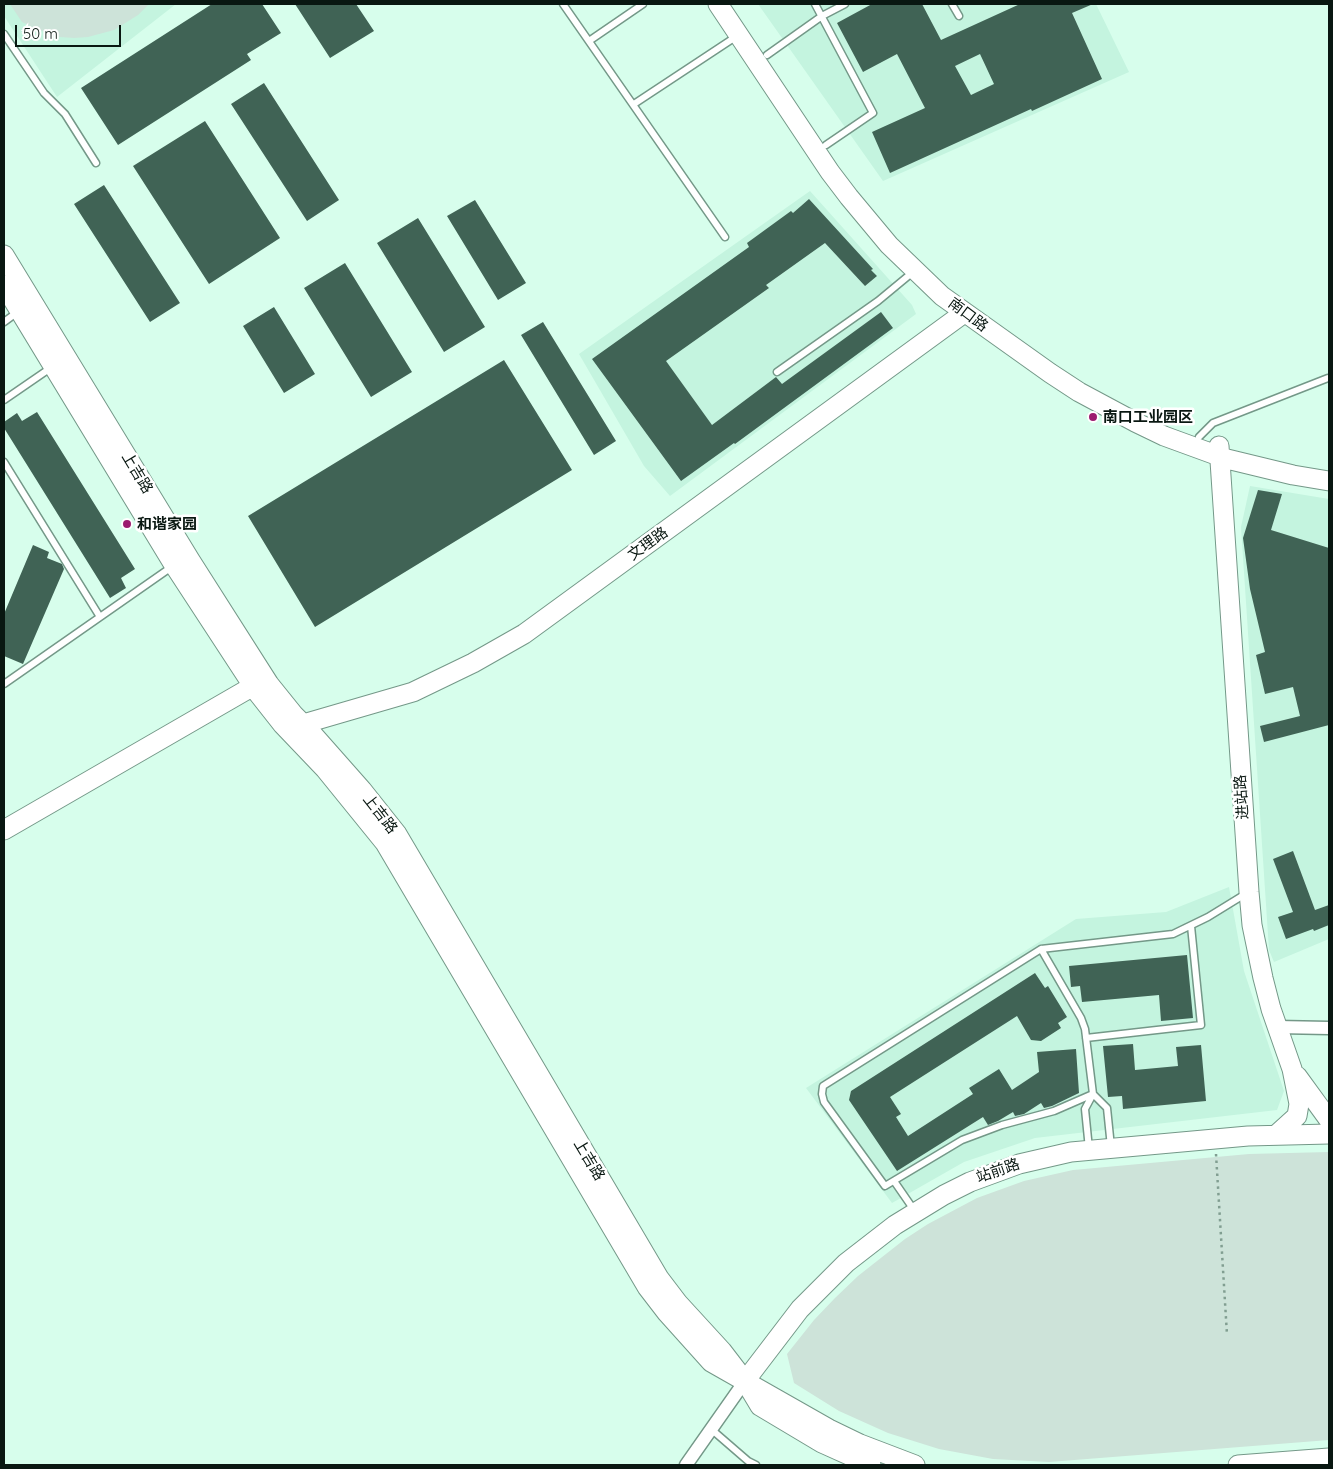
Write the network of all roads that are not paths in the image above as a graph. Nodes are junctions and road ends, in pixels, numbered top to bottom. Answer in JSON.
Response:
{"nodes":[{"id":1,"x":563,"y":4,"type":"edge"},
{"id":2,"x":643,"y":4,"type":"edge"},
{"id":3,"x":718,"y":4,"type":"edge"},
{"id":4,"x":733,"y":4,"type":"edge"},
{"id":5,"x":815,"y":4,"type":"edge"},
{"id":6,"x":845,"y":4,"type":"edge"},
{"id":7,"x":952,"y":4,"type":"edge"},
{"id":8,"x":822,"y":16,"type":"junction"},
{"id":9,"x":959,"y":16,"type":"dead end"},
{"id":10,"x":4,"y":34,"type":"edge"},
{"id":11,"x":739,"y":35,"type":"junction"},
{"id":12,"x":589,"y":41,"type":"junction"},
{"id":13,"x":767,"y":55,"type":"junction"},
{"id":14,"x":634,"y":104,"type":"junction"},
{"id":15,"x":826,"y":145,"type":"junction"},
{"id":16,"x":96,"y":163,"type":"dead end"},
{"id":17,"x":725,"y":237,"type":"dead end"},
{"id":18,"x":4,"y":255,"type":"edge"},
{"id":19,"x":915,"y":271,"type":"junction"},
{"id":20,"x":4,"y":285,"type":"edge"},
{"id":21,"x":20,"y":311,"type":"junction"},
{"id":22,"x":964,"y":313,"type":"junction"},
{"id":23,"x":4,"y":322,"type":"edge"},
{"id":24,"x":53,"y":366,"type":"junction"},
{"id":25,"x":778,"y":372,"type":"dead end"},
{"id":26,"x":1328,"y":378,"type":"dead end"},
{"id":27,"x":4,"y":400,"type":"edge"},
{"id":28,"x":1199,"y":437,"type":"junction"},
{"id":29,"x":1219,"y":450,"type":"junction"},
{"id":30,"x":4,"y":462,"type":"edge"},
{"id":31,"x":1329,"y":469,"type":"edge"},
{"id":32,"x":1329,"y":481,"type":"edge"},
{"id":33,"x":174,"y":565,"type":"junction"},
{"id":34,"x":100,"y":616,"type":"junction"},
{"id":35,"x":256,"y":678,"type":"junction"},
{"id":36,"x":4,"y":684,"type":"edge"},
{"id":37,"x":303,"y":724,"type":"junction"},
{"id":38,"x":4,"y":818,"type":"edge"},
{"id":39,"x":4,"y":830,"type":"edge"},
{"id":40,"x":1249,"y":892,"type":"junction"},
{"id":41,"x":1191,"y":926,"type":"junction"},
{"id":42,"x":1041,"y":949,"type":"junction"},
{"id":43,"x":1277,"y":1027,"type":"junction"},
{"id":44,"x":1329,"y":1028,"type":"edge"},
{"id":45,"x":1086,"y":1038,"type":"junction"},
{"id":46,"x":1292,"y":1069,"type":"junction"},
{"id":47,"x":1093,"y":1094,"type":"junction"},
{"id":48,"x":1329,"y":1120,"type":"edge"},
{"id":49,"x":1329,"y":1134,"type":"edge"},
{"id":50,"x":1276,"y":1135,"type":"junction"},
{"id":51,"x":1111,"y":1148,"type":"junction"},
{"id":52,"x":1089,"y":1150,"type":"junction"},
{"id":53,"x":894,"y":1180,"type":"junction"},
{"id":54,"x":915,"y":1211,"type":"junction"},
{"id":55,"x":745,"y":1380,"type":"junction"},
{"id":56,"x":711,"y":1429,"type":"junction"},
{"id":57,"x":1329,"y":1458,"type":"edge"},
{"id":58,"x":866,"y":1464,"type":"edge"},
{"id":59,"x":686,"y":1465,"type":"edge"},
{"id":60,"x":756,"y":1465,"type":"edge"},
{"id":61,"x":915,"y":1465,"type":"edge"},
{"id":62,"x":1238,"y":1465,"type":"edge"}],
"edges":[{"from":1,"to":12,"type":"lane"},
{"from":2,"to":12,"type":"lane"},
{"from":3,"to":11,"type":"main road","name":"南口路"},
{"from":4,"to":13,"type":"main road","name":"南口路"},
{"from":5,"to":8,"type":"lane"},
{"from":6,"to":8,"type":"lane"},
{"from":7,"to":9,"type":"lane"},
{"from":8,"to":13,"type":"lane"},
{"from":8,"to":15,"type":"lane"},
{"from":10,"to":16,"type":"lane"},
{"from":11,"to":14,"type":"lane"},
{"from":11,"to":19,"type":"main road","name":"南口路"},
{"from":12,"to":14,"type":"lane"},
{"from":13,"to":15,"type":"main road","name":"南口路"},
{"from":14,"to":17,"type":"lane"},
{"from":15,"to":28,"type":"main road","name":"南口路"},
{"from":18,"to":35,"type":"main road","name":"上吉路"},
{"from":19,"to":22,"type":"main road","name":"南口路"},
{"from":19,"to":25,"type":"lane"},
{"from":20,"to":21,"type":"main road","name":"上吉路"},
{"from":21,"to":23,"type":"lane"},
{"from":21,"to":24,"type":"main road","name":"上吉路"},
{"from":22,"to":29,"type":"main road","name":"南口路"},
{"from":22,"to":37,"type":"main road","name":"文理路"},
{"from":24,"to":27,"type":"lane"},
{"from":24,"to":33,"type":"main road","name":"上吉路"},
{"from":26,"to":28,"type":"lane"},
{"from":28,"to":29,"type":"main road","name":"南口路"},
{"from":29,"to":31,"type":"main road","name":"南口路"},
{"from":29,"to":32,"type":"main road","name":"南口路"},
{"from":29,"to":40,"type":"main road","name":"进站路"},
{"from":30,"to":34,"type":"lane"},
{"from":33,"to":34,"type":"lane"},
{"from":33,"to":35,"type":"main road","name":"上吉路"},
{"from":34,"to":36,"type":"lane"},
{"from":35,"to":37,"type":"main road","name":"上吉路"},
{"from":35,"to":38,"type":"main road"},
{"from":35,"to":39,"type":"main road"},
{"from":35,"to":55,"type":"main road","name":"上吉路"},
{"from":37,"to":55,"type":"main road","name":"上吉路"},
{"from":40,"to":41,"type":"lane"},
{"from":40,"to":43,"type":"main road","name":"进站路"},
{"from":41,"to":42,"type":"lane"},
{"from":41,"to":45,"type":"lane"},
{"from":42,"to":45,"type":"lane"},
{"from":42,"to":53,"type":"lane"},
{"from":43,"to":44,"type":"street"},
{"from":43,"to":46,"type":"main road","name":"进站路"},
{"from":45,"to":47,"type":"lane"},
{"from":46,"to":48,"type":"main road"},
{"from":46,"to":50,"type":"main road","name":"进站路"},
{"from":47,"to":51,"type":"lane"},
{"from":47,"to":52,"type":"lane"},
{"from":47,"to":53,"type":"lane"},
{"from":49,"to":50,"type":"main road","name":"站前路"},
{"from":50,"to":51,"type":"main road","name":"站前路"},
{"from":51,"to":52,"type":"main road","name":"站前路"},
{"from":52,"to":54,"type":"main road","name":"站前路"},
{"from":53,"to":54,"type":"lane"},
{"from":54,"to":55,"type":"main road","name":"站前路"},
{"from":55,"to":56,"type":"street"},
{"from":55,"to":58,"type":"main road","name":"上吉路"},
{"from":55,"to":61,"type":"main road","name":"上吉路"},
{"from":56,"to":59,"type":"street"},
{"from":56,"to":60,"type":"lane"},
{"from":57,"to":62,"type":"main road"}]}
